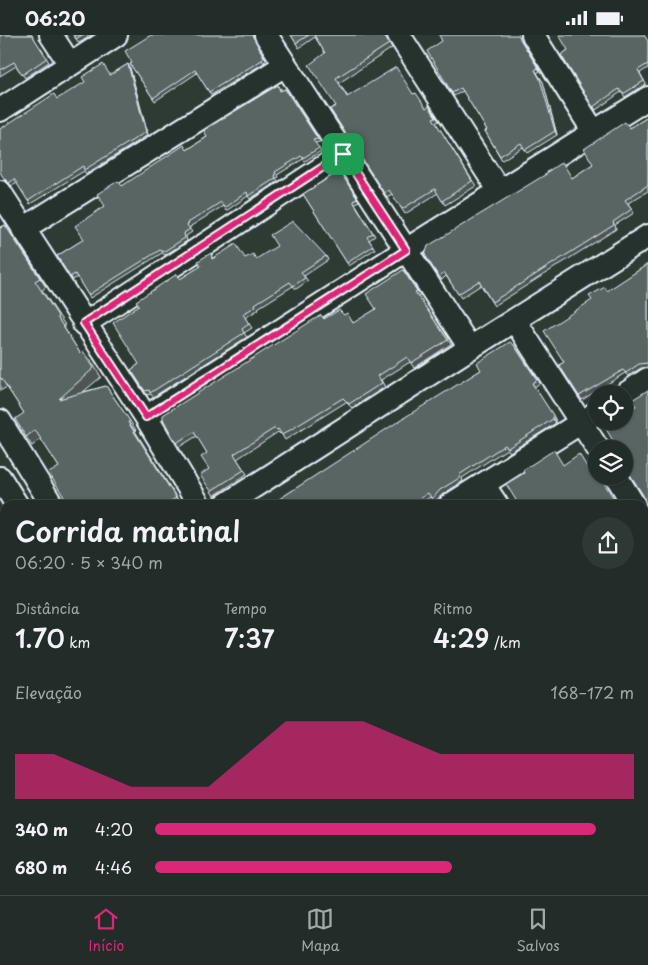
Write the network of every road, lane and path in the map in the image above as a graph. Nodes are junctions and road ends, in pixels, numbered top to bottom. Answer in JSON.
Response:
{"nodes":[{"id":1,"x":51,"y":35,"type":"edge"},
{"id":2,"x":116,"y":35,"type":"edge"},
{"id":3,"x":266,"y":35,"type":"edge"},
{"id":4,"x":399,"y":35,"type":"edge"},
{"id":5,"x":533,"y":35,"type":"edge"},
{"id":6,"x":70,"y":64,"type":"junction"},
{"id":7,"x":285,"y":65,"type":"junction"},
{"id":8,"x":648,"y":98,"type":"edge"},
{"id":9,"x":0,"y":110,"type":"edge"},
{"id":10,"x":594,"y":133,"type":"junction"},
{"id":11,"x":343,"y":154,"type":"junction"},
{"id":12,"x":0,"y":192,"type":"edge"},
{"id":13,"x":500,"y":193,"type":"junction"},
{"id":14,"x":23,"y":229,"type":"junction"},
{"id":15,"x":648,"y":236,"type":"edge"},
{"id":16,"x":406,"y":250,"type":"junction"},
{"id":17,"x":514,"y":321,"type":"junction"},
{"id":18,"x":84,"y":323,"type":"junction"},
{"id":19,"x":470,"y":348,"type":"junction"},
{"id":20,"x":648,"y":379,"type":"edge"},
{"id":21,"x":633,"y":389,"type":"edge"},
{"id":22,"x":146,"y":417,"type":"junction"},
{"id":23,"x":588,"y":417,"type":"edge"},
{"id":24,"x":588,"y":419,"type":"edge"},
{"id":25,"x":0,"y":421,"type":"edge"},
{"id":26,"x":0,"y":478,"type":"edge"},
{"id":27,"x":483,"y":484,"type":"junction"},
{"id":28,"x":622,"y":485,"type":"edge"},
{"id":29,"x":14,"y":500,"type":"edge"},
{"id":30,"x":49,"y":500,"type":"edge"},
{"id":31,"x":196,"y":500,"type":"edge"},
{"id":32,"x":233,"y":500,"type":"edge"},
{"id":33,"x":458,"y":500,"type":"edge"},
{"id":34,"x":494,"y":500,"type":"edge"},
{"id":35,"x":631,"y":500,"type":"edge"}],
"edges":[{"from":1,"to":6,"type":"street"},
{"from":2,"to":6,"type":"street"},
{"from":3,"to":7,"type":"street"},
{"from":4,"to":13,"type":"street"},
{"from":5,"to":10,"type":"street"},
{"from":6,"to":9,"type":"street"},
{"from":7,"to":11,"type":"street"},
{"from":7,"to":14,"type":"street"},
{"from":8,"to":10,"type":"street"},
{"from":10,"to":13,"type":"street"},
{"from":11,"to":16,"type":"street"},
{"from":11,"to":18,"type":"street"},
{"from":12,"to":14,"type":"street"},
{"from":13,"to":16,"type":"street"},
{"from":14,"to":18,"type":"street"},
{"from":15,"to":17,"type":"street"},
{"from":16,"to":19,"type":"street"},
{"from":16,"to":22,"type":"street"},
{"from":17,"to":19,"type":"street"},
{"from":17,"to":23,"type":"street"},
{"from":18,"to":22,"type":"street"},
{"from":19,"to":32,"type":"street"},
{"from":20,"to":21,"type":"street"},
{"from":22,"to":31,"type":"street"},
{"from":24,"to":27,"type":"street"},
{"from":25,"to":30,"type":"street"},
{"from":26,"to":29,"type":"street"},
{"from":27,"to":33,"type":"street"},
{"from":27,"to":34,"type":"street"},
{"from":28,"to":35,"type":"street"}]}
